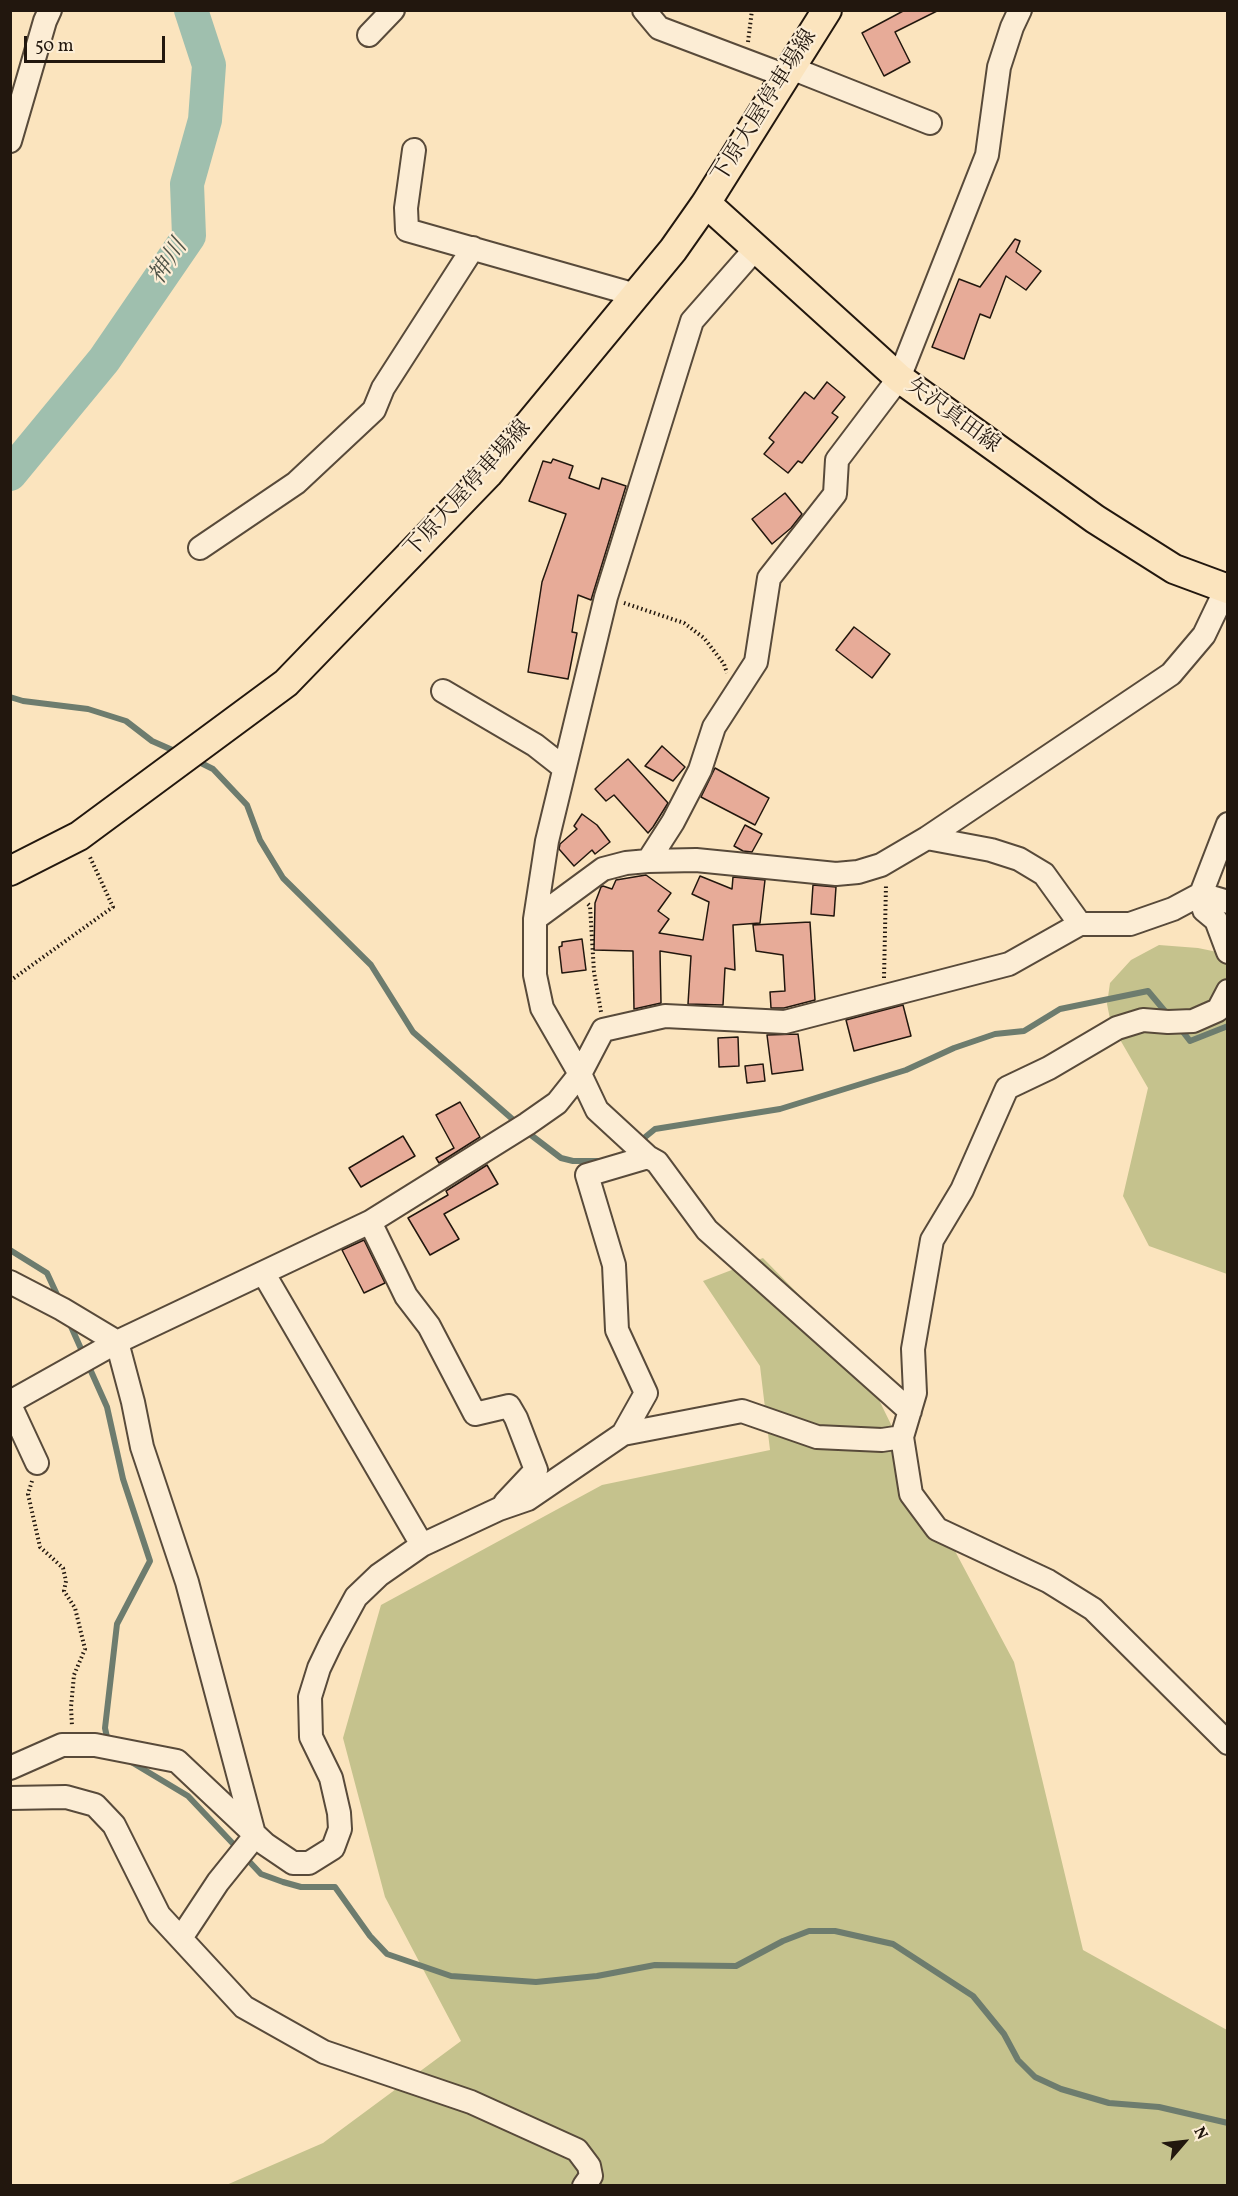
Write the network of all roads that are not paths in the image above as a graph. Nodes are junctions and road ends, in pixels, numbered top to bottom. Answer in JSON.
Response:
{"nodes":[{"id":1,"x":50,"y":10,"type":"edge"},
{"id":2,"x":393,"y":10,"type":"edge"},
{"id":3,"x":644,"y":10,"type":"edge"},
{"id":4,"x":827,"y":10,"type":"edge"},
{"id":5,"x":1020,"y":10,"type":"edge"},
{"id":6,"x":369,"y":35,"type":"dead end"},
{"id":7,"x":789,"y":72,"type":"junction"},
{"id":8,"x":930,"y":123,"type":"dead end"},
{"id":9,"x":10,"y":141,"type":"edge"},
{"id":10,"x":414,"y":150,"type":"dead end"},
{"id":11,"x":706,"y":203,"type":"junction"},
{"id":12,"x":473,"y":248,"type":"junction"},
{"id":13,"x":756,"y":249,"type":"junction"},
{"id":14,"x":636,"y":295,"type":"junction"},
{"id":15,"x":899,"y":378,"type":"junction"},
{"id":16,"x":200,"y":548,"type":"dead end"},
{"id":17,"x":1226,"y":589,"type":"edge"},
{"id":18,"x":443,"y":691,"type":"dead end"},
{"id":19,"x":563,"y":767,"type":"junction"},
{"id":20,"x":1227,"y":824,"type":"edge"},
{"id":21,"x":927,"y":838,"type":"junction"},
{"id":22,"x":648,"y":861,"type":"junction"},
{"id":23,"x":10,"y":871,"type":"edge"},
{"id":24,"x":1201,"y":894,"type":"junction"},
{"id":25,"x":1223,"y":908,"type":"edge"},
{"id":26,"x":535,"y":919,"type":"junction"},
{"id":27,"x":1080,"y":924,"type":"junction"},
{"id":28,"x":1227,"y":952,"type":"edge"},
{"id":29,"x":1227,"y":991,"type":"edge"},
{"id":30,"x":580,"y":1074,"type":"junction"},
{"id":31,"x":648,"y":1156,"type":"junction"},
{"id":32,"x":370,"y":1222,"type":"junction"},
{"id":33,"x":264,"y":1274,"type":"junction"},
{"id":34,"x":10,"y":1282,"type":"edge"},
{"id":35,"x":117,"y":1342,"type":"junction"},
{"id":36,"x":10,"y":1404,"type":"edge"},
{"id":37,"x":910,"y":1411,"type":"junction"},
{"id":38,"x":623,"y":1434,"type":"junction"},
{"id":39,"x":902,"y":1437,"type":"junction"},
{"id":40,"x":38,"y":1463,"type":"road end"},
{"id":41,"x":499,"y":1509,"type":"junction"},
{"id":42,"x":422,"y":1545,"type":"junction"},
{"id":43,"x":1227,"y":1743,"type":"edge"},
{"id":44,"x":10,"y":1768,"type":"edge"},
{"id":45,"x":10,"y":1798,"type":"edge"},
{"id":46,"x":255,"y":1836,"type":"junction"},
{"id":47,"x":181,"y":1938,"type":"junction"},
{"id":48,"x":584,"y":2186,"type":"edge"}],
"edges":[{"from":1,"to":9,"type":"street"},
{"from":2,"to":6,"type":"street"},
{"from":3,"to":7,"type":"street"},
{"from":4,"to":7,"type":"main road","name":"下原大屋停車場線"},
{"from":5,"to":15,"type":"street"},
{"from":7,"to":8,"type":"street"},
{"from":7,"to":11,"type":"main road","name":"下原大屋停車場線"},
{"from":10,"to":12,"type":"street"},
{"from":11,"to":13,"type":"main road","name":"矢沢真田線"},
{"from":11,"to":14,"type":"main road","name":"下原大屋停車場線"},
{"from":12,"to":14,"type":"street"},
{"from":12,"to":16,"type":"street"},
{"from":13,"to":15,"type":"main road","name":"矢沢真田線"},
{"from":13,"to":19,"type":"street"},
{"from":14,"to":23,"type":"main road","name":"下原大屋停車場線"},
{"from":15,"to":17,"type":"main road","name":"矢沢真田線"},
{"from":15,"to":22,"type":"street"},
{"from":17,"to":21,"type":"street"},
{"from":18,"to":19,"type":"street"},
{"from":19,"to":26,"type":"street"},
{"from":20,"to":24,"type":"street"},
{"from":21,"to":22,"type":"street"},
{"from":21,"to":27,"type":"street"},
{"from":22,"to":26,"type":"street"},
{"from":24,"to":25,"type":"street"},
{"from":24,"to":27,"type":"street"},
{"from":25,"to":28,"type":"street"},
{"from":26,"to":30,"type":"street"},
{"from":27,"to":30,"type":"street"},
{"from":29,"to":37,"type":"street"},
{"from":30,"to":31,"type":"street"},
{"from":30,"to":32,"type":"street"},
{"from":31,"to":37,"type":"street"},
{"from":31,"to":38,"type":"street"},
{"from":32,"to":33,"type":"street"},
{"from":32,"to":41,"type":"street"},
{"from":33,"to":35,"type":"street"},
{"from":33,"to":42,"type":"street"},
{"from":34,"to":35,"type":"street"},
{"from":35,"to":36,"type":"street"},
{"from":35,"to":46,"type":"street"},
{"from":36,"to":40,"type":"street"},
{"from":37,"to":39,"type":"street"},
{"from":38,"to":39,"type":"street"},
{"from":38,"to":41,"type":"street"},
{"from":39,"to":43,"type":"street"},
{"from":41,"to":42,"type":"street"},
{"from":42,"to":46,"type":"street"},
{"from":44,"to":46,"type":"street"},
{"from":45,"to":47,"type":"street"},
{"from":46,"to":47,"type":"street"},
{"from":47,"to":48,"type":"street"}]}
